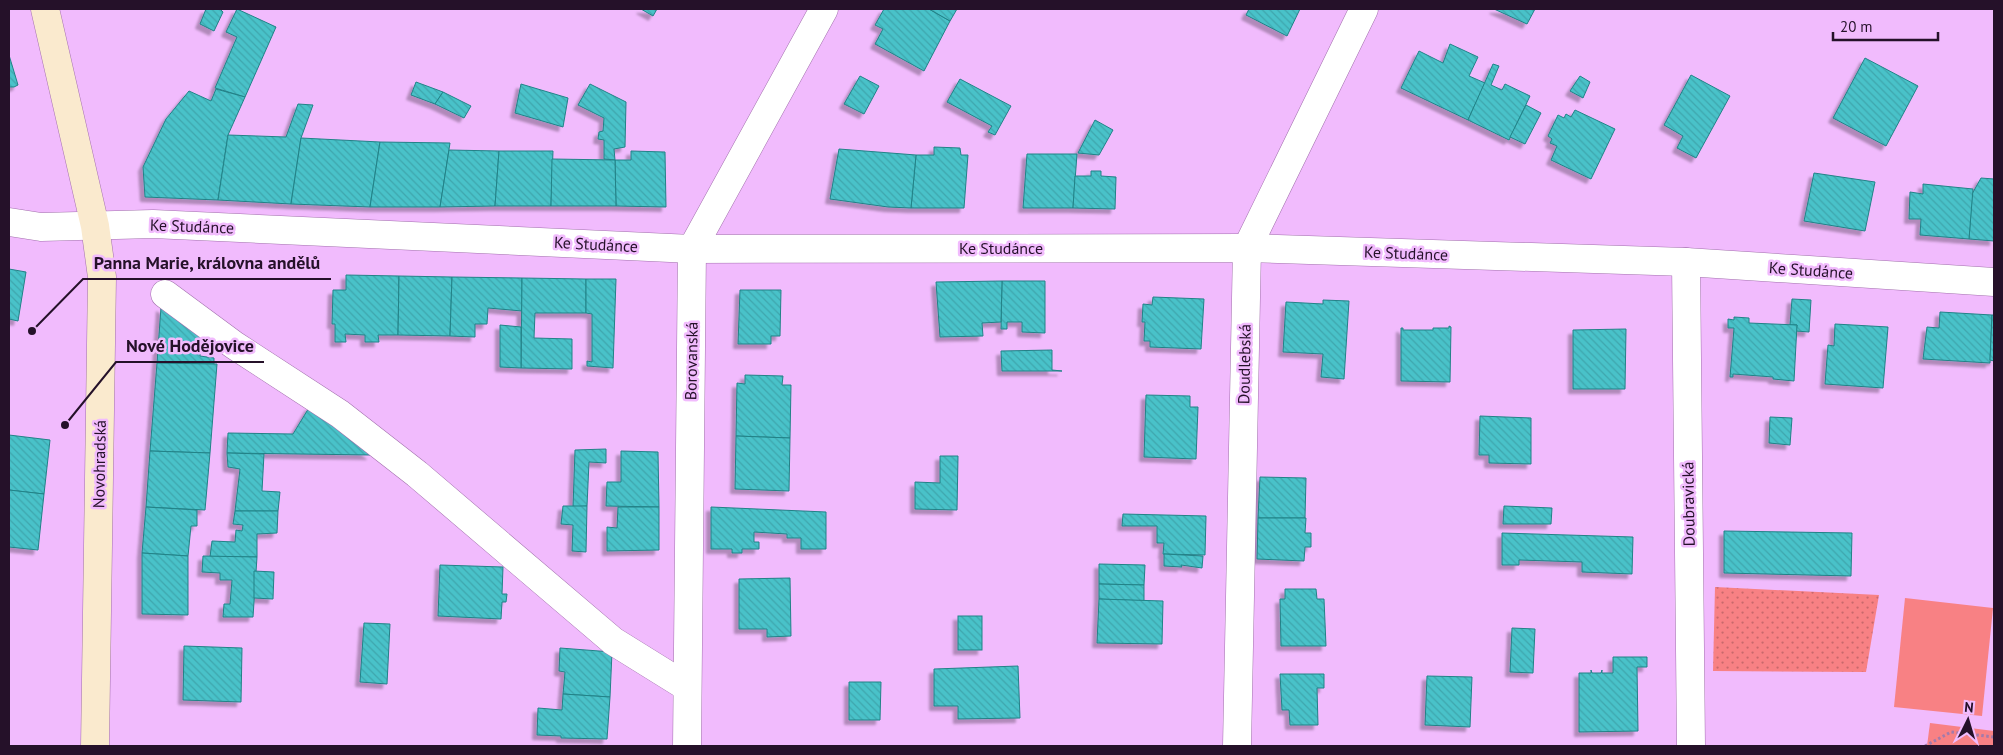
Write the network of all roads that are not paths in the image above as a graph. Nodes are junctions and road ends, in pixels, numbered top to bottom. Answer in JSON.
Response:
{"nodes":[{"id":1,"x":45,"y":9,"type":"edge"},
{"id":2,"x":824,"y":9,"type":"edge"},
{"id":3,"x":1364,"y":9,"type":"edge"},
{"id":4,"x":9,"y":222,"type":"edge"},
{"id":5,"x":95,"y":226,"type":"junction"},
{"id":6,"x":692,"y":248,"type":"junction"},
{"id":7,"x":1246,"y":248,"type":"junction"},
{"id":8,"x":1686,"y":262,"type":"junction"},
{"id":9,"x":1994,"y":282,"type":"edge"},
{"id":10,"x":165,"y":294,"type":"dead end"},
{"id":11,"x":688,"y":687,"type":"junction"},
{"id":12,"x":95,"y":746,"type":"edge"},
{"id":13,"x":687,"y":746,"type":"edge"},
{"id":14,"x":692,"y":746,"type":"edge"},
{"id":15,"x":1237,"y":746,"type":"edge"},
{"id":16,"x":1691,"y":746,"type":"edge"}],
"edges":[{"from":1,"to":5,"type":"main road","name":"Novohradská"},
{"from":2,"to":6,"type":"street","name":"Borovanská"},
{"from":3,"to":7,"type":"street","name":"Doudlebská"},
{"from":4,"to":5,"type":"street","name":"Ke Studánce"},
{"from":5,"to":6,"type":"street","name":"Ke Studánce"},
{"from":5,"to":12,"type":"main road","name":"Novohradská"},
{"from":6,"to":7,"type":"street","name":"Ke Studánce"},
{"from":6,"to":11,"type":"street","name":"Borovanská"},
{"from":7,"to":8,"type":"street","name":"Ke Studánce"},
{"from":7,"to":15,"type":"street","name":"Doudlebská"},
{"from":8,"to":9,"type":"street","name":"Ke Studánce"},
{"from":8,"to":16,"type":"street","name":"Doubravická"},
{"from":10,"to":11,"type":"street"},
{"from":11,"to":13,"type":"street","name":"Borovanská"},
{"from":13,"to":14,"type":"street"}]}
